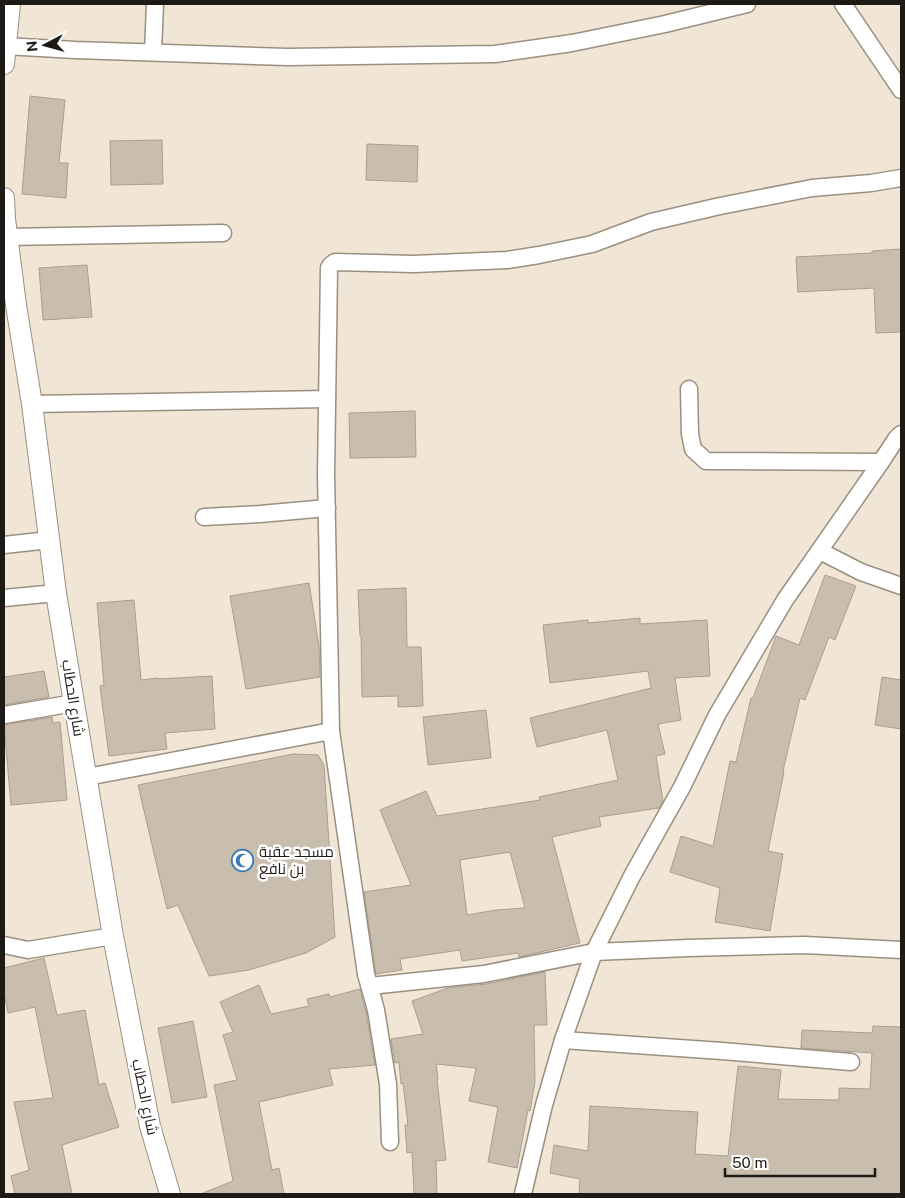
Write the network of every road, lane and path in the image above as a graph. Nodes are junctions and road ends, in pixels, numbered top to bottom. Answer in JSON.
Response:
{"nodes":[{"id":1,"x":10,"y":4,"type":"edge"},
{"id":2,"x":155,"y":4,"type":"edge"},
{"id":3,"x":747,"y":4,"type":"edge"},
{"id":4,"x":843,"y":4,"type":"edge"},
{"id":5,"x":153,"y":52,"type":"junction"},
{"id":6,"x":4,"y":55,"type":"edge"},
{"id":7,"x":901,"y":90,"type":"edge"},
{"id":8,"x":901,"y":178,"type":"edge"},
{"id":9,"x":4,"y":198,"type":"edge"},
{"id":10,"x":223,"y":233,"type":"dead end"},
{"id":11,"x":7,"y":237,"type":"junction"},
{"id":12,"x":689,"y":389,"type":"dead end"},
{"id":13,"x":327,"y":399,"type":"junction"},
{"id":14,"x":32,"y":404,"type":"junction"},
{"id":15,"x":901,"y":434,"type":"edge"},
{"id":16,"x":881,"y":462,"type":"junction"},
{"id":17,"x":327,"y":508,"type":"junction"},
{"id":18,"x":204,"y":517,"type":"dead end"},
{"id":19,"x":49,"y":540,"type":"junction"},
{"id":20,"x":4,"y":545,"type":"edge"},
{"id":21,"x":820,"y":550,"type":"junction"},
{"id":22,"x":901,"y":586,"type":"edge"},
{"id":23,"x":56,"y":593,"type":"junction"},
{"id":24,"x":4,"y":598,"type":"edge"},
{"id":25,"x":74,"y":703,"type":"junction"},
{"id":26,"x":4,"y":715,"type":"edge"},
{"id":27,"x":331,"y":730,"type":"junction"},
{"id":28,"x":87,"y":777,"type":"junction"},
{"id":29,"x":113,"y":936,"type":"junction"},
{"id":30,"x":4,"y":945,"type":"edge"},
{"id":31,"x":901,"y":950,"type":"edge"},
{"id":32,"x":594,"y":952,"type":"junction"},
{"id":33,"x":370,"y":986,"type":"junction"},
{"id":34,"x":563,"y":1040,"type":"junction"},
{"id":35,"x":851,"y":1062,"type":"dead end"},
{"id":36,"x":390,"y":1142,"type":"dead end"},
{"id":37,"x":170,"y":1194,"type":"edge"},
{"id":38,"x":523,"y":1194,"type":"edge"}],
"edges":[{"from":1,"to":6,"type":"street"},
{"from":2,"to":5,"type":"street"},
{"from":3,"to":5,"type":"street"},
{"from":4,"to":7,"type":"street"},
{"from":5,"to":6,"type":"street"},
{"from":8,"to":13,"type":"street"},
{"from":9,"to":11,"type":"street","name":"شارع الحطاب"},
{"from":10,"to":11,"type":"street"},
{"from":11,"to":14,"type":"street","name":"شارع الحطاب"},
{"from":12,"to":16,"type":"street"},
{"from":13,"to":14,"type":"street"},
{"from":13,"to":17,"type":"street"},
{"from":14,"to":19,"type":"street","name":"شارع الحطاب"},
{"from":15,"to":16,"type":"street"},
{"from":16,"to":21,"type":"street"},
{"from":17,"to":18,"type":"street"},
{"from":17,"to":27,"type":"street"},
{"from":19,"to":20,"type":"street"},
{"from":19,"to":23,"type":"street","name":"شارع الحطاب"},
{"from":21,"to":22,"type":"street"},
{"from":21,"to":32,"type":"street"},
{"from":23,"to":24,"type":"street"},
{"from":23,"to":25,"type":"street","name":"شارع الحطاب"},
{"from":25,"to":26,"type":"street"},
{"from":25,"to":28,"type":"street","name":"شارع الحطاب"},
{"from":27,"to":28,"type":"street"},
{"from":27,"to":33,"type":"street"},
{"from":28,"to":29,"type":"street","name":"شارع الحطاب"},
{"from":29,"to":30,"type":"street"},
{"from":29,"to":37,"type":"street","name":"شارع الحطاب"},
{"from":31,"to":32,"type":"street"},
{"from":32,"to":33,"type":"street"},
{"from":32,"to":34,"type":"street"},
{"from":33,"to":36,"type":"street"},
{"from":34,"to":35,"type":"street"},
{"from":34,"to":38,"type":"street"}]}
